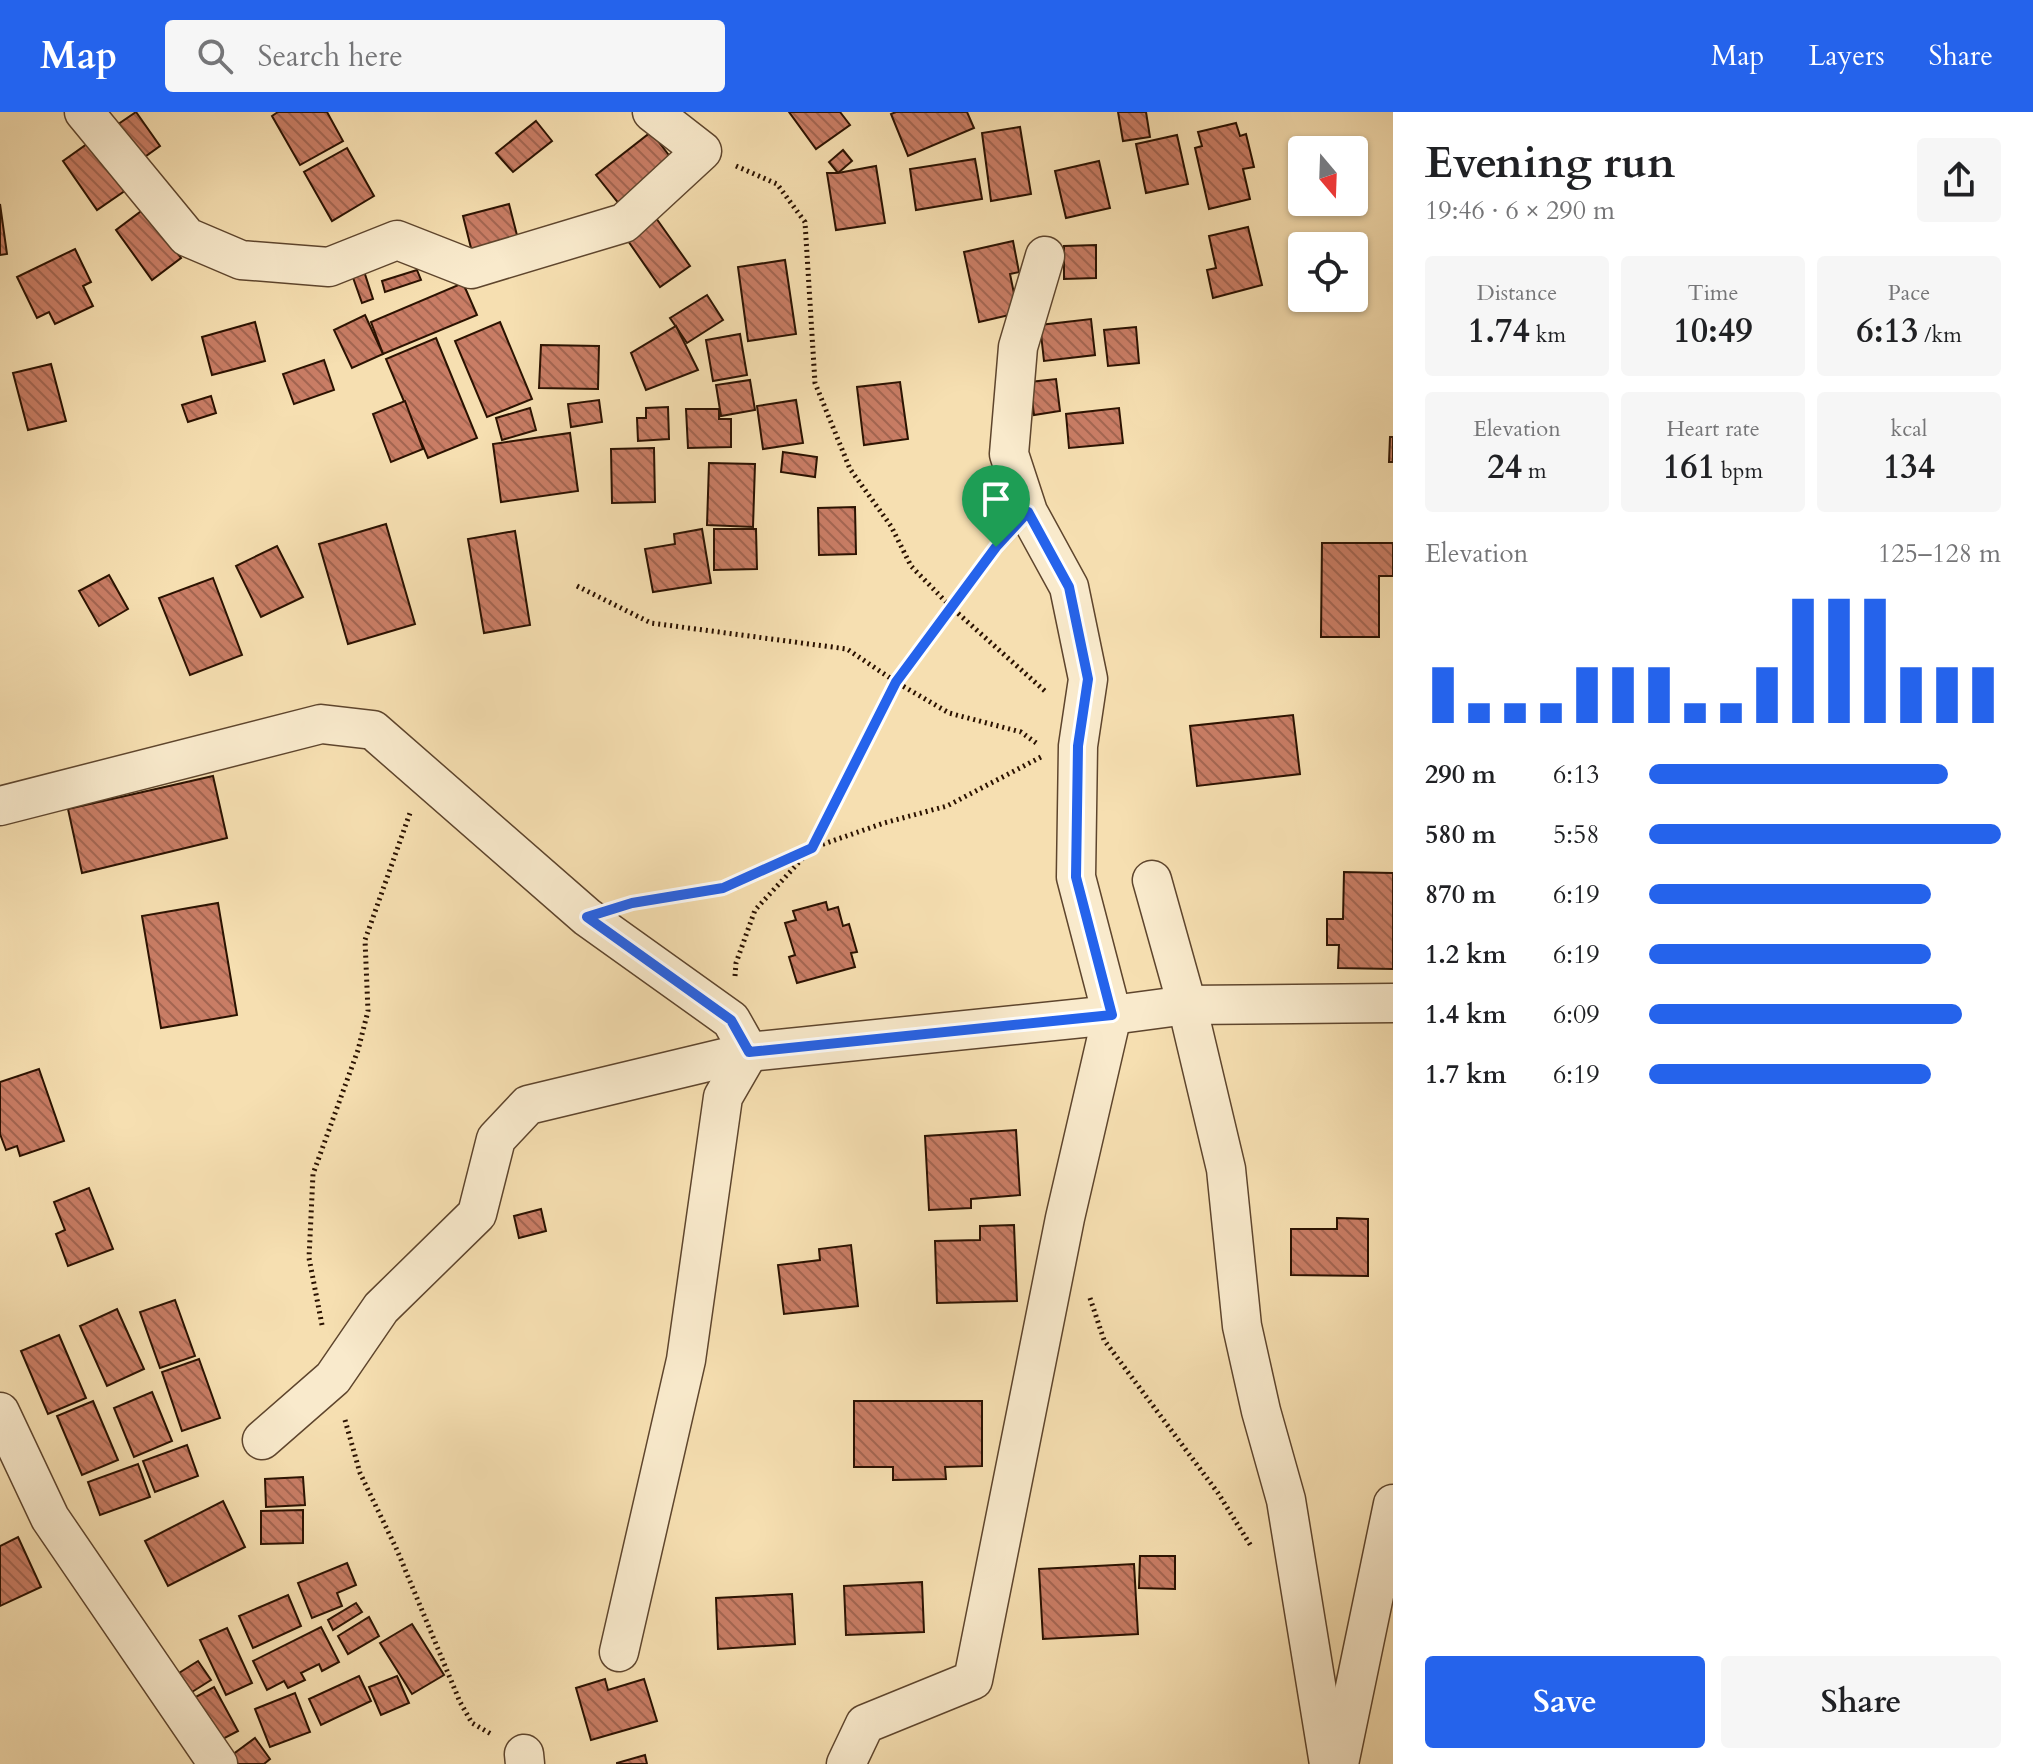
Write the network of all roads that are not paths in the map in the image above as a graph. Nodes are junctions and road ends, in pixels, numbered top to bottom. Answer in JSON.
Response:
{"nodes":[{"id":1,"x":84,"y":112,"type":"edge"},
{"id":2,"x":652,"y":112,"type":"edge"},
{"id":3,"x":1045,"y":256,"type":"dead end"},
{"id":4,"x":0,"y":806,"type":"edge"},
{"id":5,"x":1152,"y":880,"type":"dead end"},
{"id":6,"x":1393,"y":1003,"type":"edge"},
{"id":7,"x":1187,"y":1005,"type":"junction"},
{"id":8,"x":1112,"y":1015,"type":"junction"},
{"id":9,"x":749,"y":1052,"type":"junction"},
{"id":10,"x":0,"y":1412,"type":"edge"},
{"id":11,"x":262,"y":1440,"type":"dead end"},
{"id":12,"x":1393,"y":1504,"type":"edge"},
{"id":13,"x":619,"y":1652,"type":"dead end"},
{"id":14,"x":218,"y":1764,"type":"edge"},
{"id":15,"x":846,"y":1764,"type":"edge"},
{"id":16,"x":1329,"y":1764,"type":"edge"},
{"id":17,"x":1339,"y":1764,"type":"edge"}],
"edges":[{"from":1,"to":2,"type":"street"},
{"from":3,"to":8,"type":"street"},
{"from":4,"to":9,"type":"street"},
{"from":5,"to":7,"type":"street"},
{"from":6,"to":7,"type":"street"},
{"from":7,"to":8,"type":"street"},
{"from":7,"to":16,"type":"street"},
{"from":8,"to":9,"type":"street"},
{"from":8,"to":15,"type":"street"},
{"from":9,"to":11,"type":"street"},
{"from":9,"to":13,"type":"street"},
{"from":10,"to":14,"type":"street"},
{"from":12,"to":17,"type":"street"}]}
